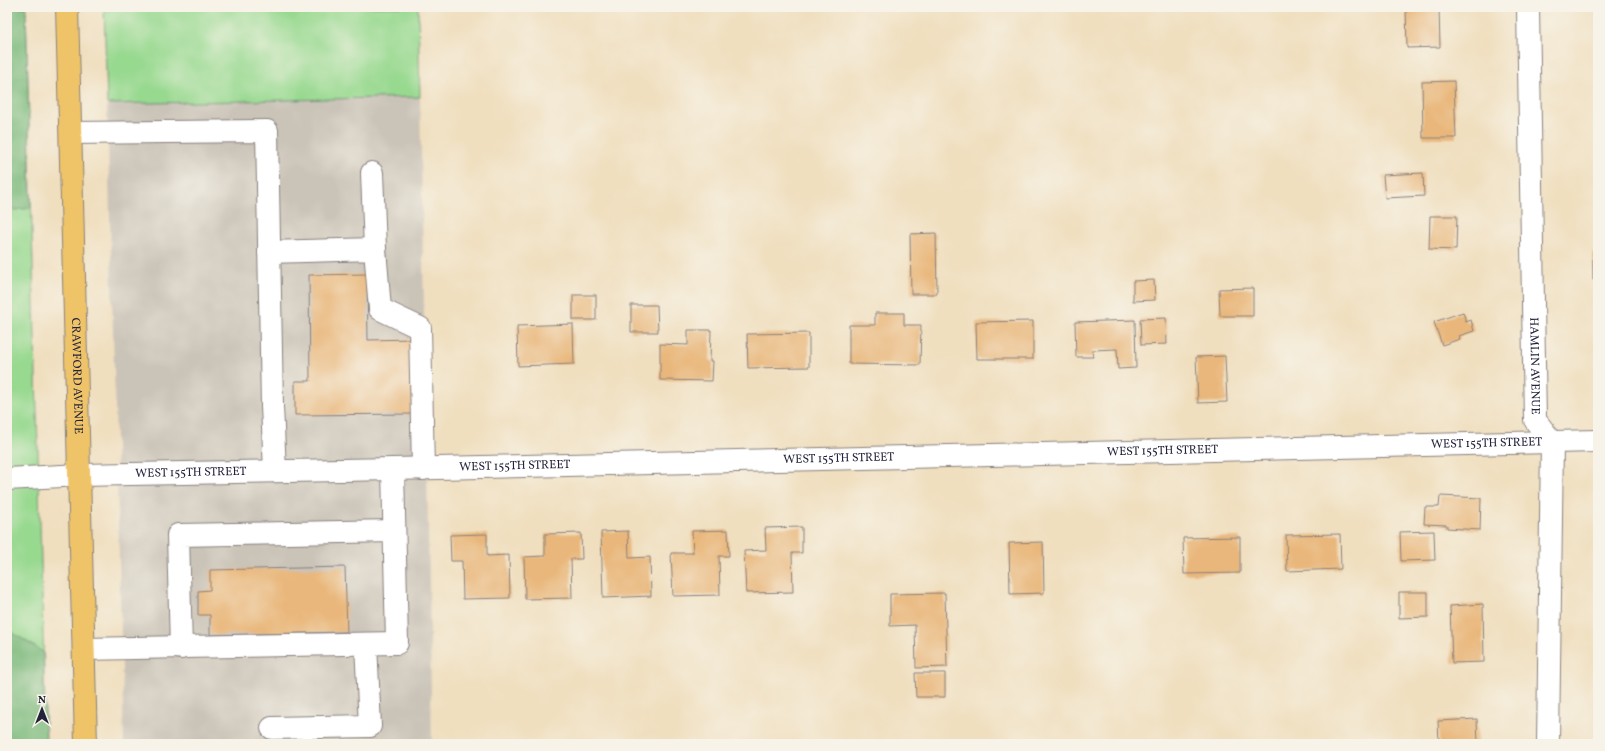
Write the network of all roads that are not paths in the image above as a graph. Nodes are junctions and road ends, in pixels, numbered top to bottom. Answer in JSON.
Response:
{"nodes":[{"id":1,"x":67,"y":7,"type":"edge"},
{"id":2,"x":1528,"y":7,"type":"edge"},
{"id":3,"x":71,"y":133,"type":"junction"},
{"id":4,"x":372,"y":173,"type":"dead end"},
{"id":5,"x":375,"y":249,"type":"junction"},
{"id":6,"x":269,"y":252,"type":"junction"},
{"id":7,"x":1598,"y":440,"type":"edge"},
{"id":8,"x":1552,"y":442,"type":"junction"},
{"id":9,"x":393,"y":469,"type":"junction"},
{"id":10,"x":423,"y":469,"type":"junction"},
{"id":11,"x":275,"y":471,"type":"junction"},
{"id":12,"x":80,"y":476,"type":"junction"},
{"id":13,"x":7,"y":479,"type":"edge"},
{"id":14,"x":394,"y":531,"type":"junction"},
{"id":15,"x":366,"y":644,"type":"junction"},
{"id":16,"x":181,"y":648,"type":"junction"},
{"id":17,"x":84,"y":649,"type":"junction"},
{"id":18,"x":272,"y":728,"type":"dead end"},
{"id":19,"x":86,"y":744,"type":"edge"},
{"id":20,"x":1548,"y":744,"type":"edge"}],
"edges":[{"from":1,"to":3,"type":"main road","name":"CRAWFORD AVENUE"},
{"from":2,"to":8,"type":"street","name":"HAMLIN AVENUE"},
{"from":3,"to":6,"type":"street"},
{"from":3,"to":12,"type":"main road","name":"CRAWFORD AVENUE"},
{"from":4,"to":5,"type":"street"},
{"from":5,"to":6,"type":"street"},
{"from":5,"to":10,"type":"street"},
{"from":6,"to":11,"type":"street"},
{"from":7,"to":8,"type":"street","name":"WEST 155TH STREET"},
{"from":8,"to":10,"type":"street","name":"WEST 155TH STREET"},
{"from":8,"to":20,"type":"street"},
{"from":9,"to":10,"type":"street","name":"WEST 155TH STREET"},
{"from":9,"to":11,"type":"street","name":"WEST 155TH STREET"},
{"from":9,"to":14,"type":"street"},
{"from":11,"to":12,"type":"street","name":"WEST 155TH STREET"},
{"from":12,"to":13,"type":"street","name":"WEST 155TH STREET"},
{"from":12,"to":17,"type":"main road","name":"CRAWFORD AVENUE"},
{"from":14,"to":15,"type":"street"},
{"from":14,"to":16,"type":"street"},
{"from":15,"to":16,"type":"street"},
{"from":15,"to":18,"type":"street"},
{"from":16,"to":17,"type":"street"},
{"from":17,"to":19,"type":"main road","name":"CRAWFORD AVENUE"}]}
